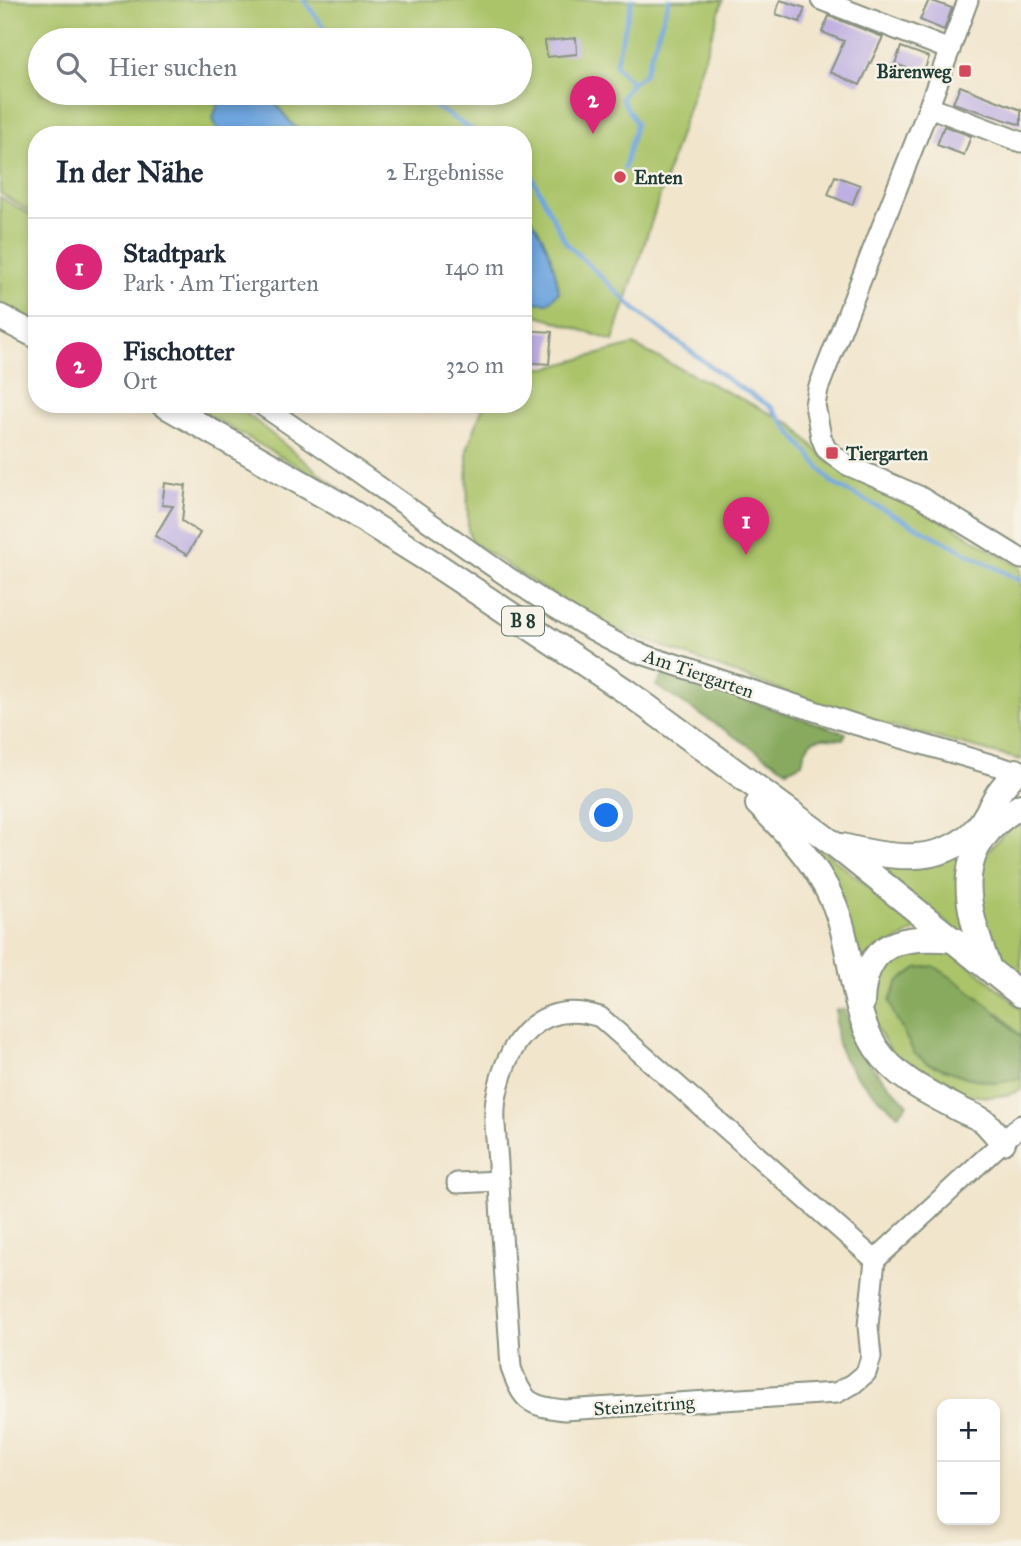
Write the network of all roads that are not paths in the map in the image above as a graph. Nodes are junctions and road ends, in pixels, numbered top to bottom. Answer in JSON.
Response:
{"nodes":[{"id":1,"x":821,"y":0,"type":"edge"},
{"id":2,"x":968,"y":0,"type":"edge"},
{"id":3,"x":950,"y":50,"type":"junction"},
{"id":4,"x":929,"y":107,"type":"junction"},
{"id":5,"x":1021,"y":142,"type":"edge"},
{"id":6,"x":0,"y":317,"type":"edge"},
{"id":7,"x":28,"y":331,"type":"edge"},
{"id":8,"x":179,"y":413,"type":"edge"},
{"id":9,"x":273,"y":413,"type":"edge"},
{"id":10,"x":1021,"y":559,"type":"edge"},
{"id":11,"x":703,"y":749,"type":"junction"},
{"id":12,"x":1019,"y":772,"type":"edge"},
{"id":13,"x":1020,"y":806,"type":"edge"},
{"id":14,"x":835,"y":845,"type":"junction"},
{"id":15,"x":955,"y":940,"type":"junction"},
{"id":16,"x":988,"y":967,"type":"junction"},
{"id":17,"x":1021,"y":995,"type":"edge"},
{"id":18,"x":862,"y":1014,"type":"junction"},
{"id":19,"x":1021,"y":1125,"type":"edge"},
{"id":20,"x":1003,"y":1142,"type":"junction"},
{"id":21,"x":499,"y":1181,"type":"junction"},
{"id":22,"x":457,"y":1183,"type":"dead end"},
{"id":23,"x":875,"y":1260,"type":"junction"}],
"edges":[{"from":1,"to":3,"type":"street"},
{"from":2,"to":3,"type":"street"},
{"from":3,"to":4,"type":"street"},
{"from":4,"to":5,"type":"street"},
{"from":4,"to":10,"type":"street"},
{"from":6,"to":7,"type":"main road"},
{"from":8,"to":11,"type":"main road","number":"B 8"},
{"from":9,"to":12,"type":"street","name":"Am Tiergarten"},
{"from":11,"to":14,"type":"main road","number":"B 8"},
{"from":11,"to":18,"type":"main road"},
{"from":12,"to":13,"type":"main road"},
{"from":12,"to":14,"type":"main road"},
{"from":13,"to":16,"type":"main road"},
{"from":14,"to":15,"type":"main road","number":"B 8"},
{"from":15,"to":16,"type":"main road","number":"B 8"},
{"from":15,"to":18,"type":"main road"},
{"from":16,"to":17,"type":"main road","number":"B 8"},
{"from":18,"to":20,"type":"main road"},
{"from":19,"to":20,"type":"street"},
{"from":20,"to":23,"type":"street"},
{"from":21,"to":22,"type":"street"},
{"from":21,"to":23,"type":"street","name":"Steinzeitring"},
{"from":21,"to":23,"type":"street","name":"Steinzeitring"}]}
